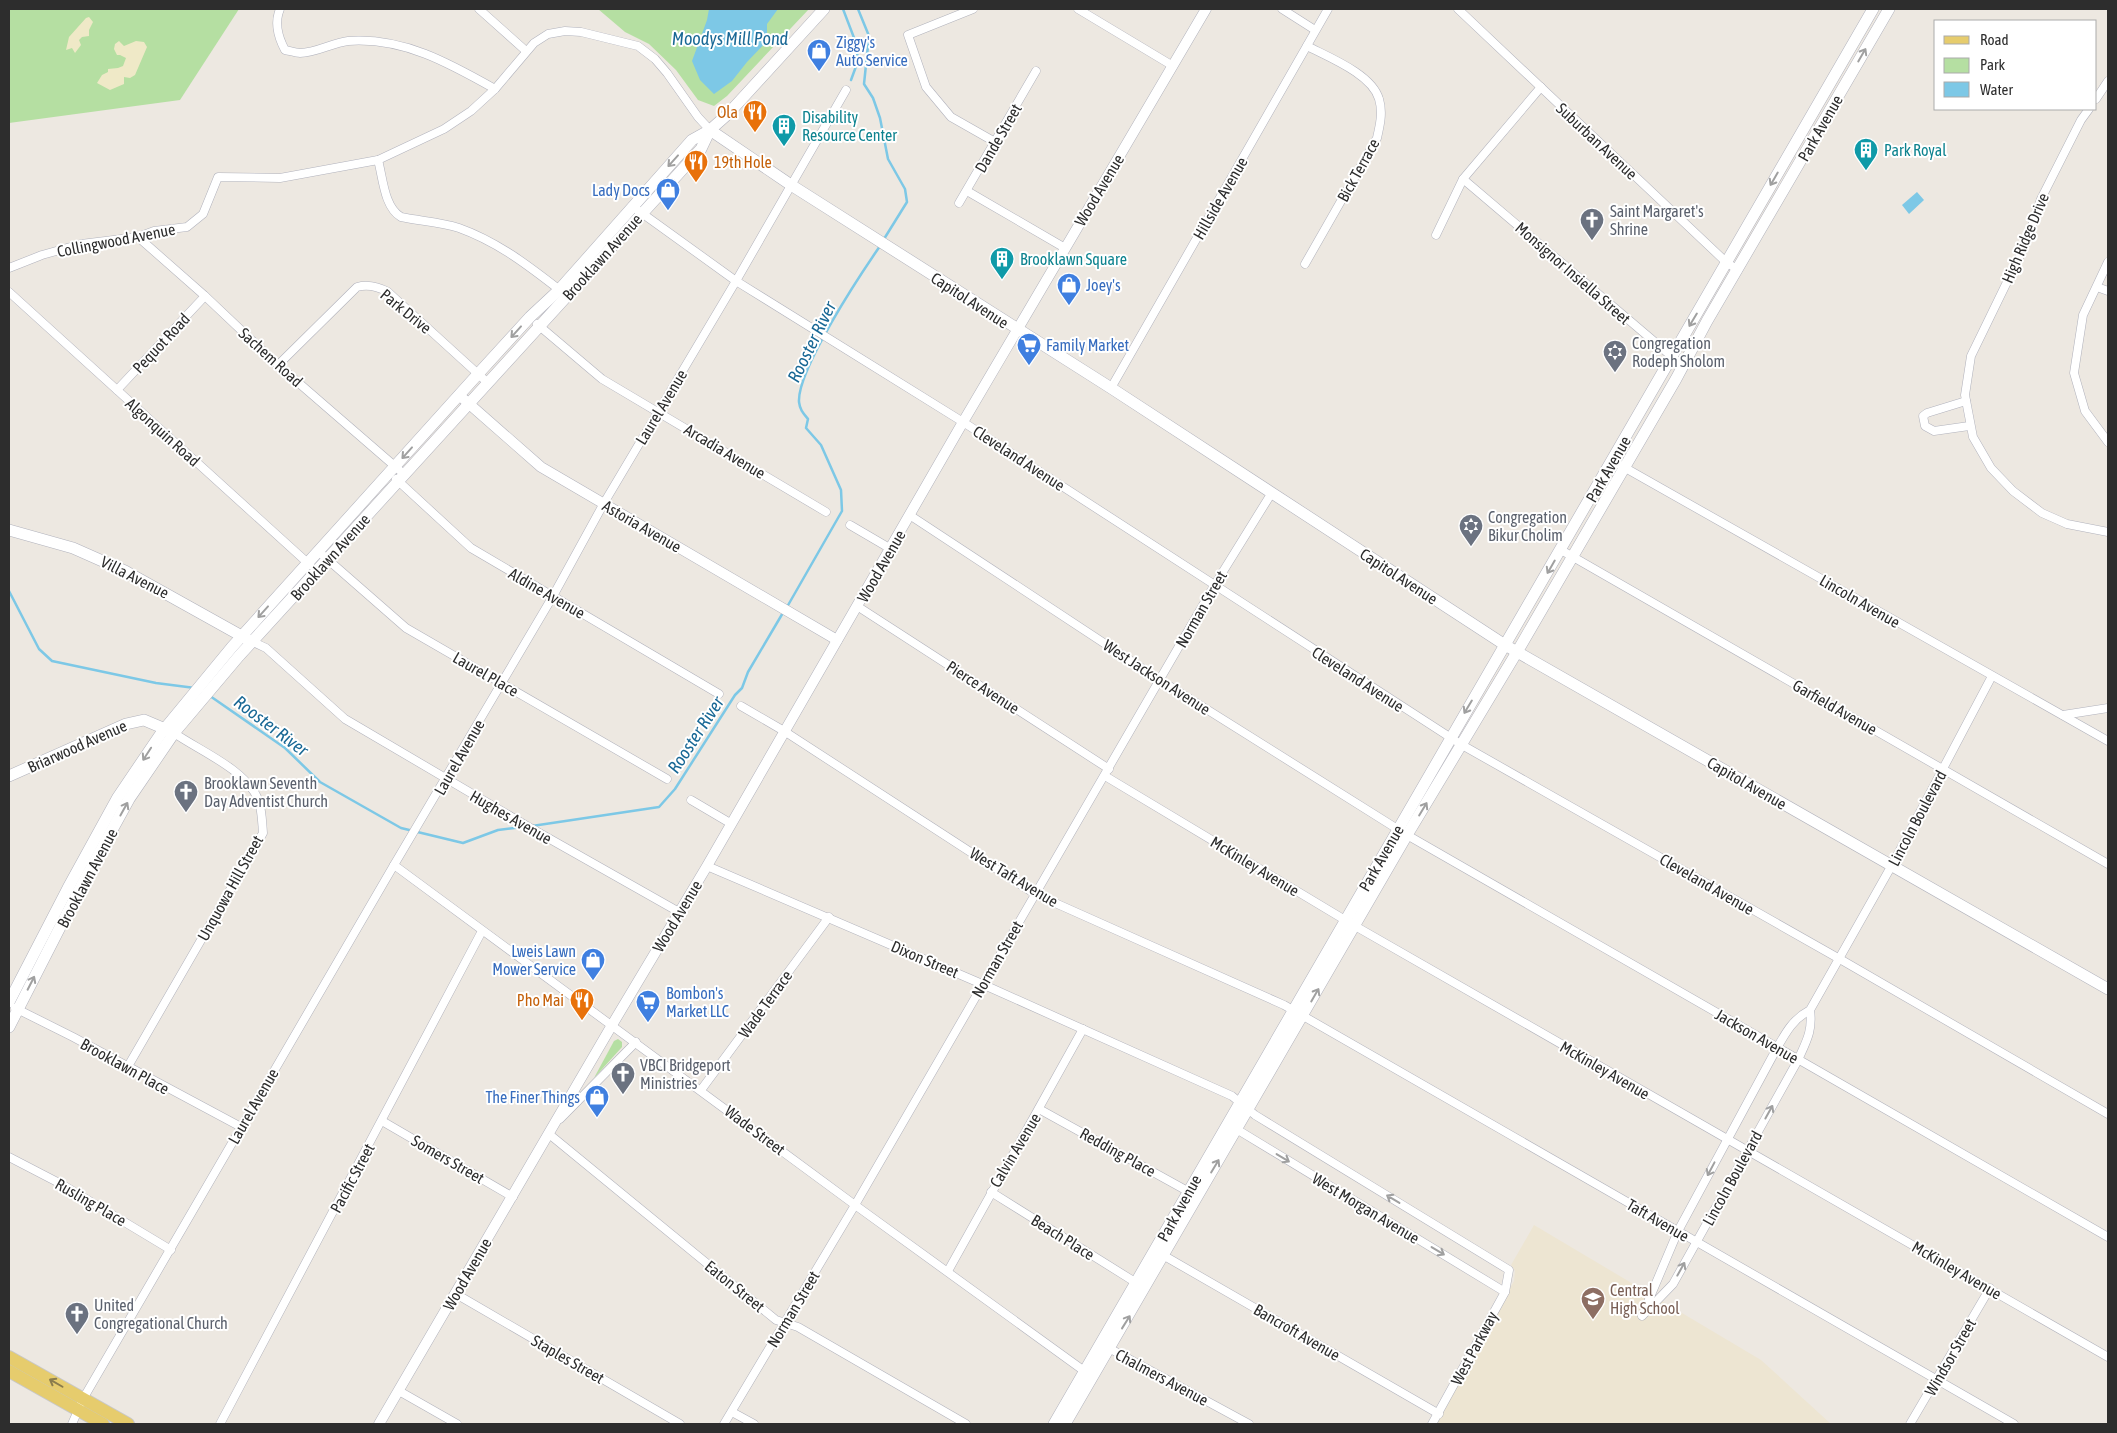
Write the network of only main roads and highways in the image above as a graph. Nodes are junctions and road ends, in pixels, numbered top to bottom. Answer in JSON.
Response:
{"nodes":[{"id":1,"x":824,"y":9,"type":"edge"},
{"id":2,"x":1873,"y":9,"type":"edge"},
{"id":3,"x":1889,"y":9,"type":"edge"},
{"id":4,"x":1839,"y":68,"type":"junction"},
{"id":5,"x":1851,"y":75,"type":"junction"},
{"id":6,"x":1820,"y":100,"type":"junction"},
{"id":7,"x":1831,"y":108,"type":"junction"},
{"id":8,"x":710,"y":130,"type":"junction"},
{"id":9,"x":1710,"y":292,"type":"junction"},
{"id":10,"x":563,"y":293,"type":"junction"},
{"id":11,"x":1721,"y":298,"type":"junction"},
{"id":12,"x":1618,"y":464,"type":"junction"},
{"id":13,"x":9,"y":530,"type":"edge"},
{"id":14,"x":242,"y":636,"type":"junction"},
{"id":15,"x":253,"y":642,"type":"junction"},
{"id":16,"x":1505,"y":645,"type":"junction"},
{"id":17,"x":1517,"y":652,"type":"junction"},
{"id":18,"x":208,"y":684,"type":"junction"},
{"id":19,"x":170,"y":730,"type":"junction"},
{"id":20,"x":9,"y":776,"type":"edge"},
{"id":21,"x":1403,"y":832,"type":"junction"},
{"id":22,"x":2108,"y":989,"type":"edge"},
{"id":23,"x":12,"y":1006,"type":"edge"},
{"id":24,"x":9,"y":1027,"type":"edge"},
{"id":25,"x":1244,"y":1106,"type":"junction"},
{"id":26,"x":1193,"y":1194,"type":"junction"},
{"id":27,"x":1159,"y":1253,"type":"junction"},
{"id":28,"x":1105,"y":1346,"type":"junction"},
{"id":29,"x":9,"y":1357,"type":"edge"},
{"id":30,"x":9,"y":1371,"type":"edge"},
{"id":31,"x":1088,"y":1374,"type":"junction"},
{"id":32,"x":80,"y":1404,"type":"junction"},
{"id":33,"x":103,"y":1424,"type":"edge"},
{"id":34,"x":128,"y":1424,"type":"edge"},
{"id":35,"x":1054,"y":1424,"type":"edge"},
{"id":36,"x":1065,"y":1424,"type":"edge"}],
"edges":[{"from":1,"to":8,"type":"main road","name":"Brooklawn Avenue"},
{"from":2,"to":4,"type":"main road","name":"Park Avenue"},
{"from":5,"to":3,"type":"main road","name":"Park Avenue","one_way":true},
{"from":4,"to":5,"type":"main road"},
{"from":4,"to":6,"type":"main road","name":"Park Avenue"},
{"from":5,"to":7,"type":"main road","name":"Park Avenue"},
{"from":6,"to":7,"type":"main road"},
{"from":6,"to":9,"type":"main road","name":"Park Avenue","one_way":true},
{"from":7,"to":11,"type":"main road","name":"Park Avenue"},
{"from":8,"to":10,"type":"main road","name":"Brooklawn Avenue"},
{"from":8,"to":10,"type":"main road","name":"Brooklawn Avenue","one_way":true},
{"from":8,"to":16,"type":"main road","name":"Capitol Avenue"},
{"from":9,"to":11,"type":"main road"},
{"from":9,"to":12,"type":"main road","name":"Park Avenue","one_way":true},
{"from":10,"to":14,"type":"main road","name":"Brooklawn Avenue","one_way":true},
{"from":10,"to":15,"type":"main road","name":"Brooklawn Avenue"},
{"from":11,"to":12,"type":"main road","name":"Park Avenue"},
{"from":12,"to":16,"type":"main road","name":"Park Avenue","one_way":true},
{"from":12,"to":17,"type":"main road","name":"Park Avenue"},
{"from":13,"to":14,"type":"main road","name":"Villa Avenue"},
{"from":14,"to":15,"type":"main road","name":"Villa Avenue"},
{"from":14,"to":18,"type":"main road","name":"Brooklawn Avenue"},
{"from":15,"to":18,"type":"main road","name":"Brooklawn Avenue"},
{"from":16,"to":17,"type":"main road","name":"Capitol Avenue"},
{"from":16,"to":21,"type":"main road","name":"Park Avenue","one_way":true},
{"from":21,"to":17,"type":"main road","name":"Park Avenue","one_way":true},
{"from":17,"to":22,"type":"main road","name":"Capitol Avenue"},
{"from":18,"to":19,"type":"main road","name":"Brooklawn Avenue"},
{"from":19,"to":20,"type":"main road","name":"Briarwood Avenue"},
{"from":19,"to":23,"type":"main road","name":"Brooklawn Avenue"},
{"from":21,"to":25,"type":"main road","name":"Park Avenue"},
{"from":23,"to":24,"type":"main road","name":"Brooklawn Avenue"},
{"from":26,"to":25,"type":"main road","name":"Park Avenue","one_way":true},
{"from":25,"to":26,"type":"main road","name":"Park Avenue"},
{"from":26,"to":27,"type":"main road","name":"Park Avenue"},
{"from":28,"to":27,"type":"main road","name":"Park Avenue","one_way":true},
{"from":27,"to":28,"type":"main road","name":"Park Avenue"},
{"from":28,"to":31,"type":"main road","name":"Park Avenue"},
{"from":32,"to":29,"type":"main road","one_way":true},
{"from":30,"to":32,"type":"main road"},
{"from":31,"to":35,"type":"main road","name":"Park Avenue"},
{"from":31,"to":36,"type":"main road","name":"Park Avenue"},
{"from":32,"to":33,"type":"main road"},
{"from":32,"to":34,"type":"main road"}]}
